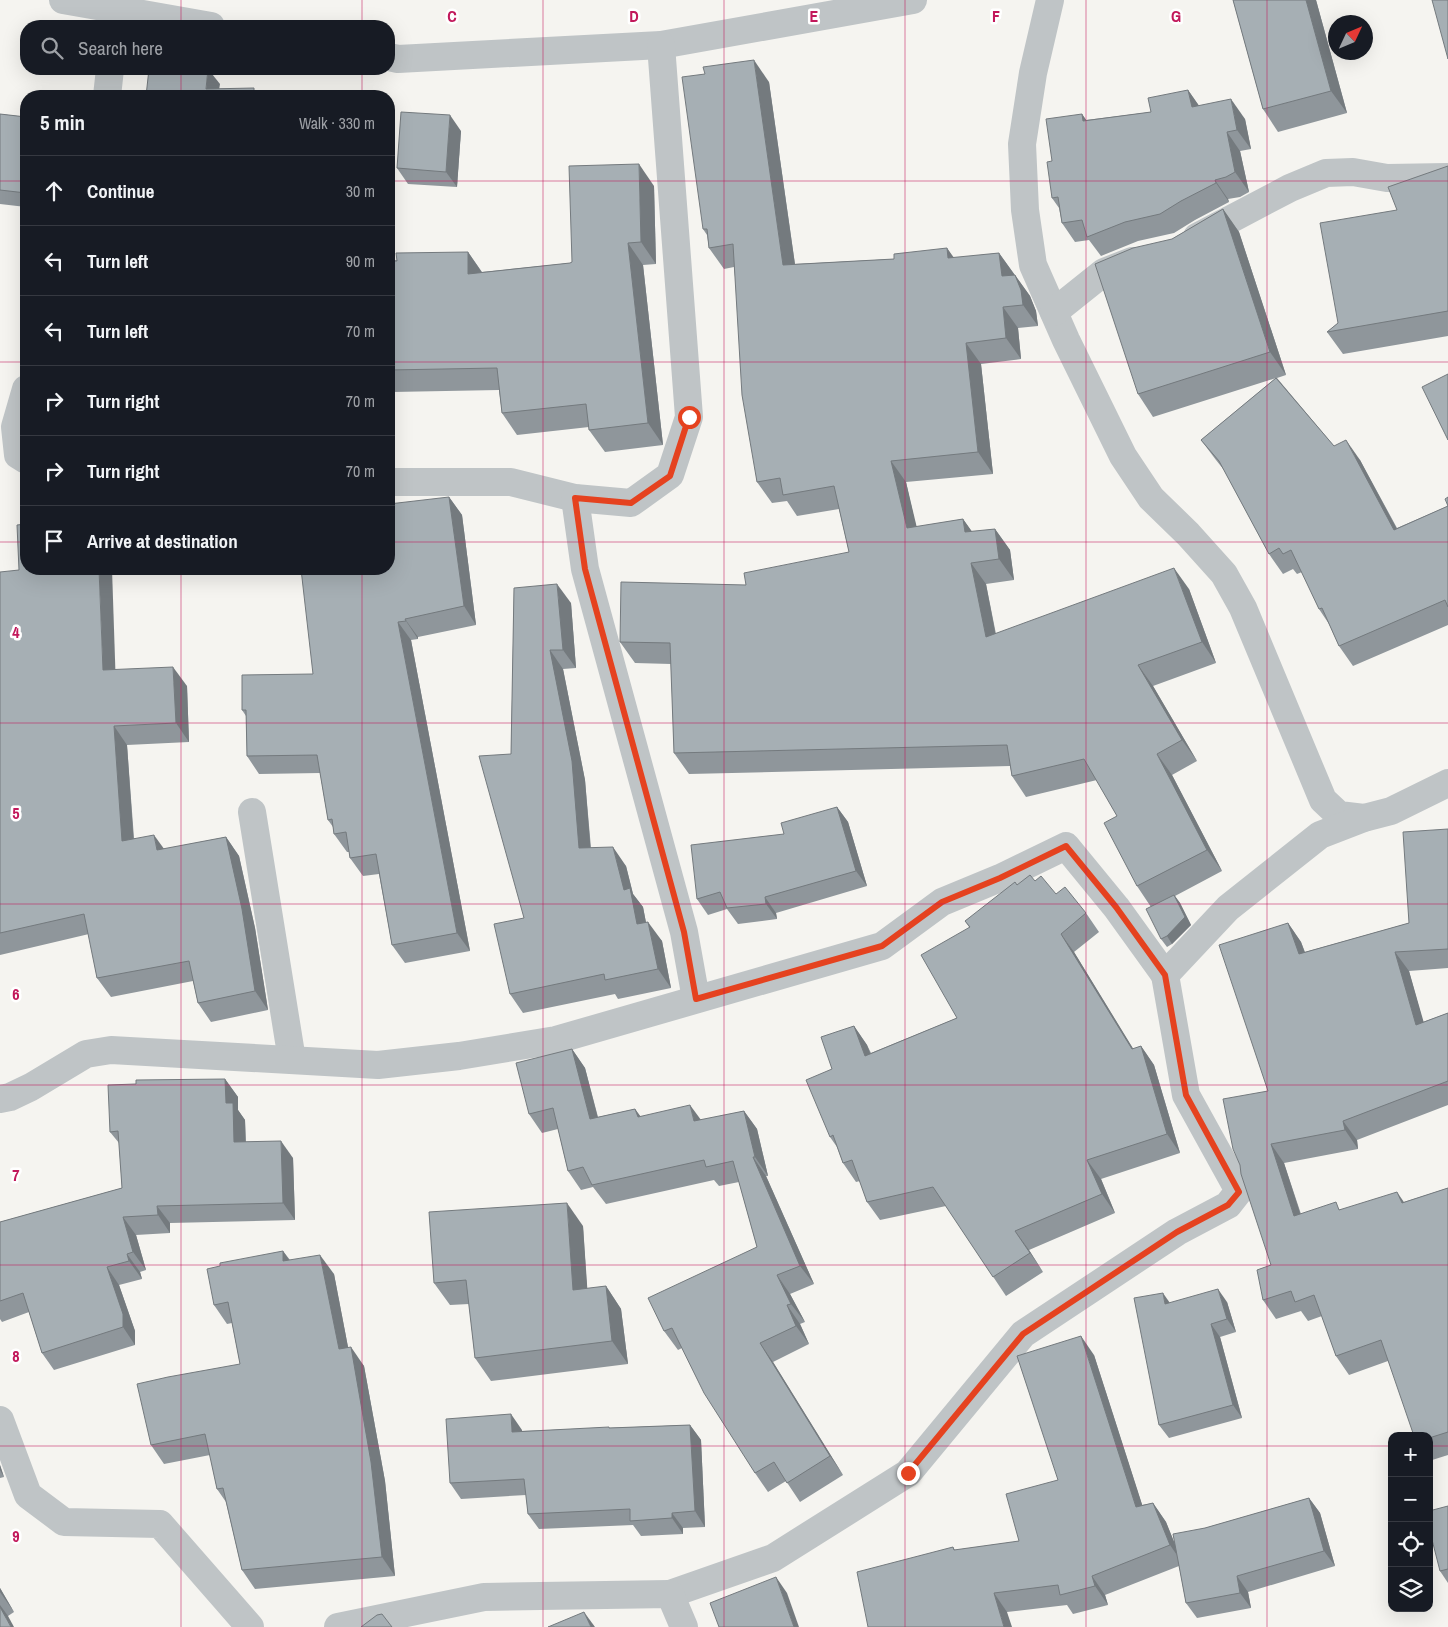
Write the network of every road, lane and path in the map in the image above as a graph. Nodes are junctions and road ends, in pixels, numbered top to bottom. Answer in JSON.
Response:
{"nodes":[{"id":1,"x":62,"y":0,"type":"edge"},
{"id":2,"x":913,"y":0,"type":"edge"},
{"id":3,"x":1050,"y":0,"type":"edge"},
{"id":4,"x":116,"y":18,"type":"edge"},
{"id":5,"x":140,"y":20,"type":"edge"},
{"id":6,"x":661,"y":45,"type":"junction"},
{"id":7,"x":395,"y":59,"type":"edge"},
{"id":8,"x":109,"y":75,"type":"edge"},
{"id":9,"x":108,"y":90,"type":"edge"},
{"id":10,"x":1448,"y":177,"type":"edge"},
{"id":11,"x":1180,"y":248,"type":"edge"},
{"id":12,"x":1153,"y":254,"type":"edge"},
{"id":13,"x":1054,"y":312,"type":"junction"},
{"id":14,"x":20,"y":410,"type":"edge"},
{"id":15,"x":20,"y":456,"type":"edge"},
{"id":16,"x":395,"y":482,"type":"edge"},
{"id":17,"x":575,"y":498,"type":"junction"},
{"id":18,"x":1448,"y":783,"type":"edge"},
{"id":19,"x":1323,"y":800,"type":"junction"},
{"id":20,"x":252,"y":812,"type":"dead end"},
{"id":21,"x":1364,"y":818,"type":"junction"},
{"id":22,"x":1320,"y":835,"type":"junction"},
{"id":23,"x":1165,"y":975,"type":"junction"},
{"id":24,"x":696,"y":999,"type":"junction"},
{"id":25,"x":292,"y":1060,"type":"junction"},
{"id":26,"x":0,"y":1099,"type":"edge"},
{"id":27,"x":0,"y":1420,"type":"edge"},
{"id":28,"x":670,"y":1594,"type":"junction"},
{"id":29,"x":250,"y":1627,"type":"edge"},
{"id":30,"x":338,"y":1627,"type":"edge"},
{"id":31,"x":684,"y":1627,"type":"edge"}],
"edges":[{"from":1,"to":4,"type":"street"},
{"from":2,"to":6,"type":"street"},
{"from":3,"to":13,"type":"street"},
{"from":4,"to":5,"type":"street"},
{"from":6,"to":7,"type":"street"},
{"from":6,"to":17,"type":"street"},
{"from":8,"to":9,"type":"street"},
{"from":10,"to":11,"type":"street"},
{"from":12,"to":13,"type":"street"},
{"from":13,"to":19,"type":"street"},
{"from":14,"to":15,"type":"street"},
{"from":16,"to":17,"type":"street"},
{"from":17,"to":24,"type":"street"},
{"from":18,"to":21,"type":"street"},
{"from":19,"to":21,"type":"street"},
{"from":19,"to":22,"type":"street"},
{"from":20,"to":25,"type":"street"},
{"from":21,"to":22,"type":"street"},
{"from":22,"to":23,"type":"street"},
{"from":23,"to":24,"type":"street"},
{"from":23,"to":28,"type":"street"},
{"from":24,"to":25,"type":"street"},
{"from":25,"to":26,"type":"street"},
{"from":27,"to":29,"type":"street"},
{"from":28,"to":30,"type":"street"},
{"from":28,"to":31,"type":"street"}]}
